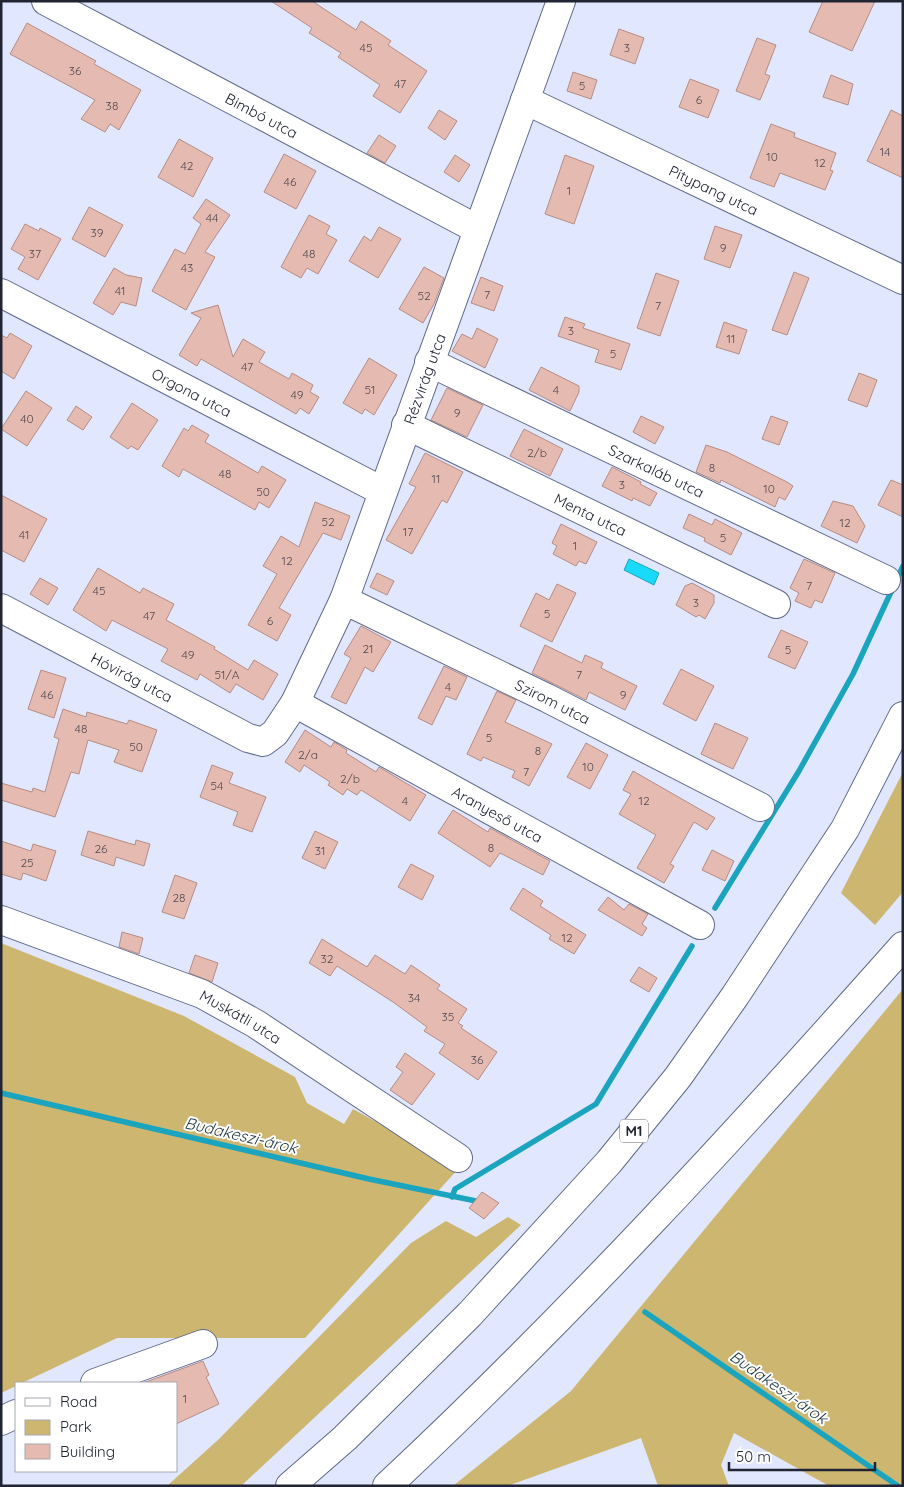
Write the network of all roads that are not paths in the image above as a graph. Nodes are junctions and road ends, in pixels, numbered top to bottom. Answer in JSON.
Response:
{"nodes":[{"id":1,"x":46,"y":1,"type":"edge"},
{"id":2,"x":561,"y":1,"type":"edge"},
{"id":3,"x":525,"y":100,"type":"junction"},
{"id":4,"x":477,"y":229,"type":"junction"},
{"id":5,"x":903,"y":280,"type":"edge"},
{"id":6,"x":1,"y":292,"type":"edge"},
{"id":7,"x":429,"y":362,"type":"junction"},
{"id":8,"x":406,"y":425,"type":"junction"},
{"id":9,"x":382,"y":491,"type":"junction"},
{"id":10,"x":886,"y":580,"type":"dead end"},
{"id":11,"x":344,"y":600,"type":"junction"},
{"id":12,"x":776,"y":604,"type":"dead end"},
{"id":13,"x":1,"y":608,"type":"edge"},
{"id":14,"x":295,"y":703,"type":"junction"},
{"id":15,"x":903,"y":716,"type":"edge"},
{"id":16,"x":263,"y":742,"type":"joint"},
{"id":17,"x":760,"y":807,"type":"dead end"},
{"id":18,"x":1,"y":920,"type":"edge"},
{"id":19,"x":700,"y":925,"type":"dead end"},
{"id":20,"x":903,"y":946,"type":"edge"},
{"id":21,"x":458,"y":1158,"type":"dead end"},
{"id":22,"x":203,"y":1344,"type":"dead end"},
{"id":23,"x":98,"y":1382,"type":"edge"},
{"id":24,"x":15,"y":1414,"type":"edge"},
{"id":25,"x":1,"y":1421,"type":"edge"},
{"id":26,"x":290,"y":1486,"type":"edge"},
{"id":27,"x":387,"y":1486,"type":"edge"}],
"edges":[{"from":1,"to":4,"type":"main road","name":"Bimbó utca"},
{"from":2,"to":3,"type":"main road","name":"Rézvirág utca"},
{"from":3,"to":4,"type":"main road","name":"Rézvirág utca"},
{"from":3,"to":5,"type":"main road","name":"Pitypang utca"},
{"from":4,"to":7,"type":"main road","name":"Rézvirág utca"},
{"from":6,"to":9,"type":"main road","name":"Orgona utca"},
{"from":7,"to":8,"type":"main road","name":"Rézvirág utca"},
{"from":7,"to":10,"type":"main road","name":"Szarkaláb utca"},
{"from":8,"to":9,"type":"main road","name":"Rézvirág utca"},
{"from":8,"to":12,"type":"main road","name":"Menta utca"},
{"from":9,"to":11,"type":"main road","name":"Rézvirág utca"},
{"from":11,"to":14,"type":"main road","name":"Rézvirág utca"},
{"from":11,"to":17,"type":"main road","name":"Szirom utca"},
{"from":13,"to":16,"type":"main road","name":"Hóvirág utca"},
{"from":14,"to":16,"type":"main road","name":"Rézvirág utca"},
{"from":14,"to":19,"type":"main road","name":"Aranyeső utca"},
{"from":15,"to":26,"type":"main road","number":"M1"},
{"from":18,"to":21,"type":"main road","name":"Muskátli utca"},
{"from":20,"to":27,"type":"main road"},
{"from":22,"to":23,"type":"main road"},
{"from":24,"to":25,"type":"main road"}]}
